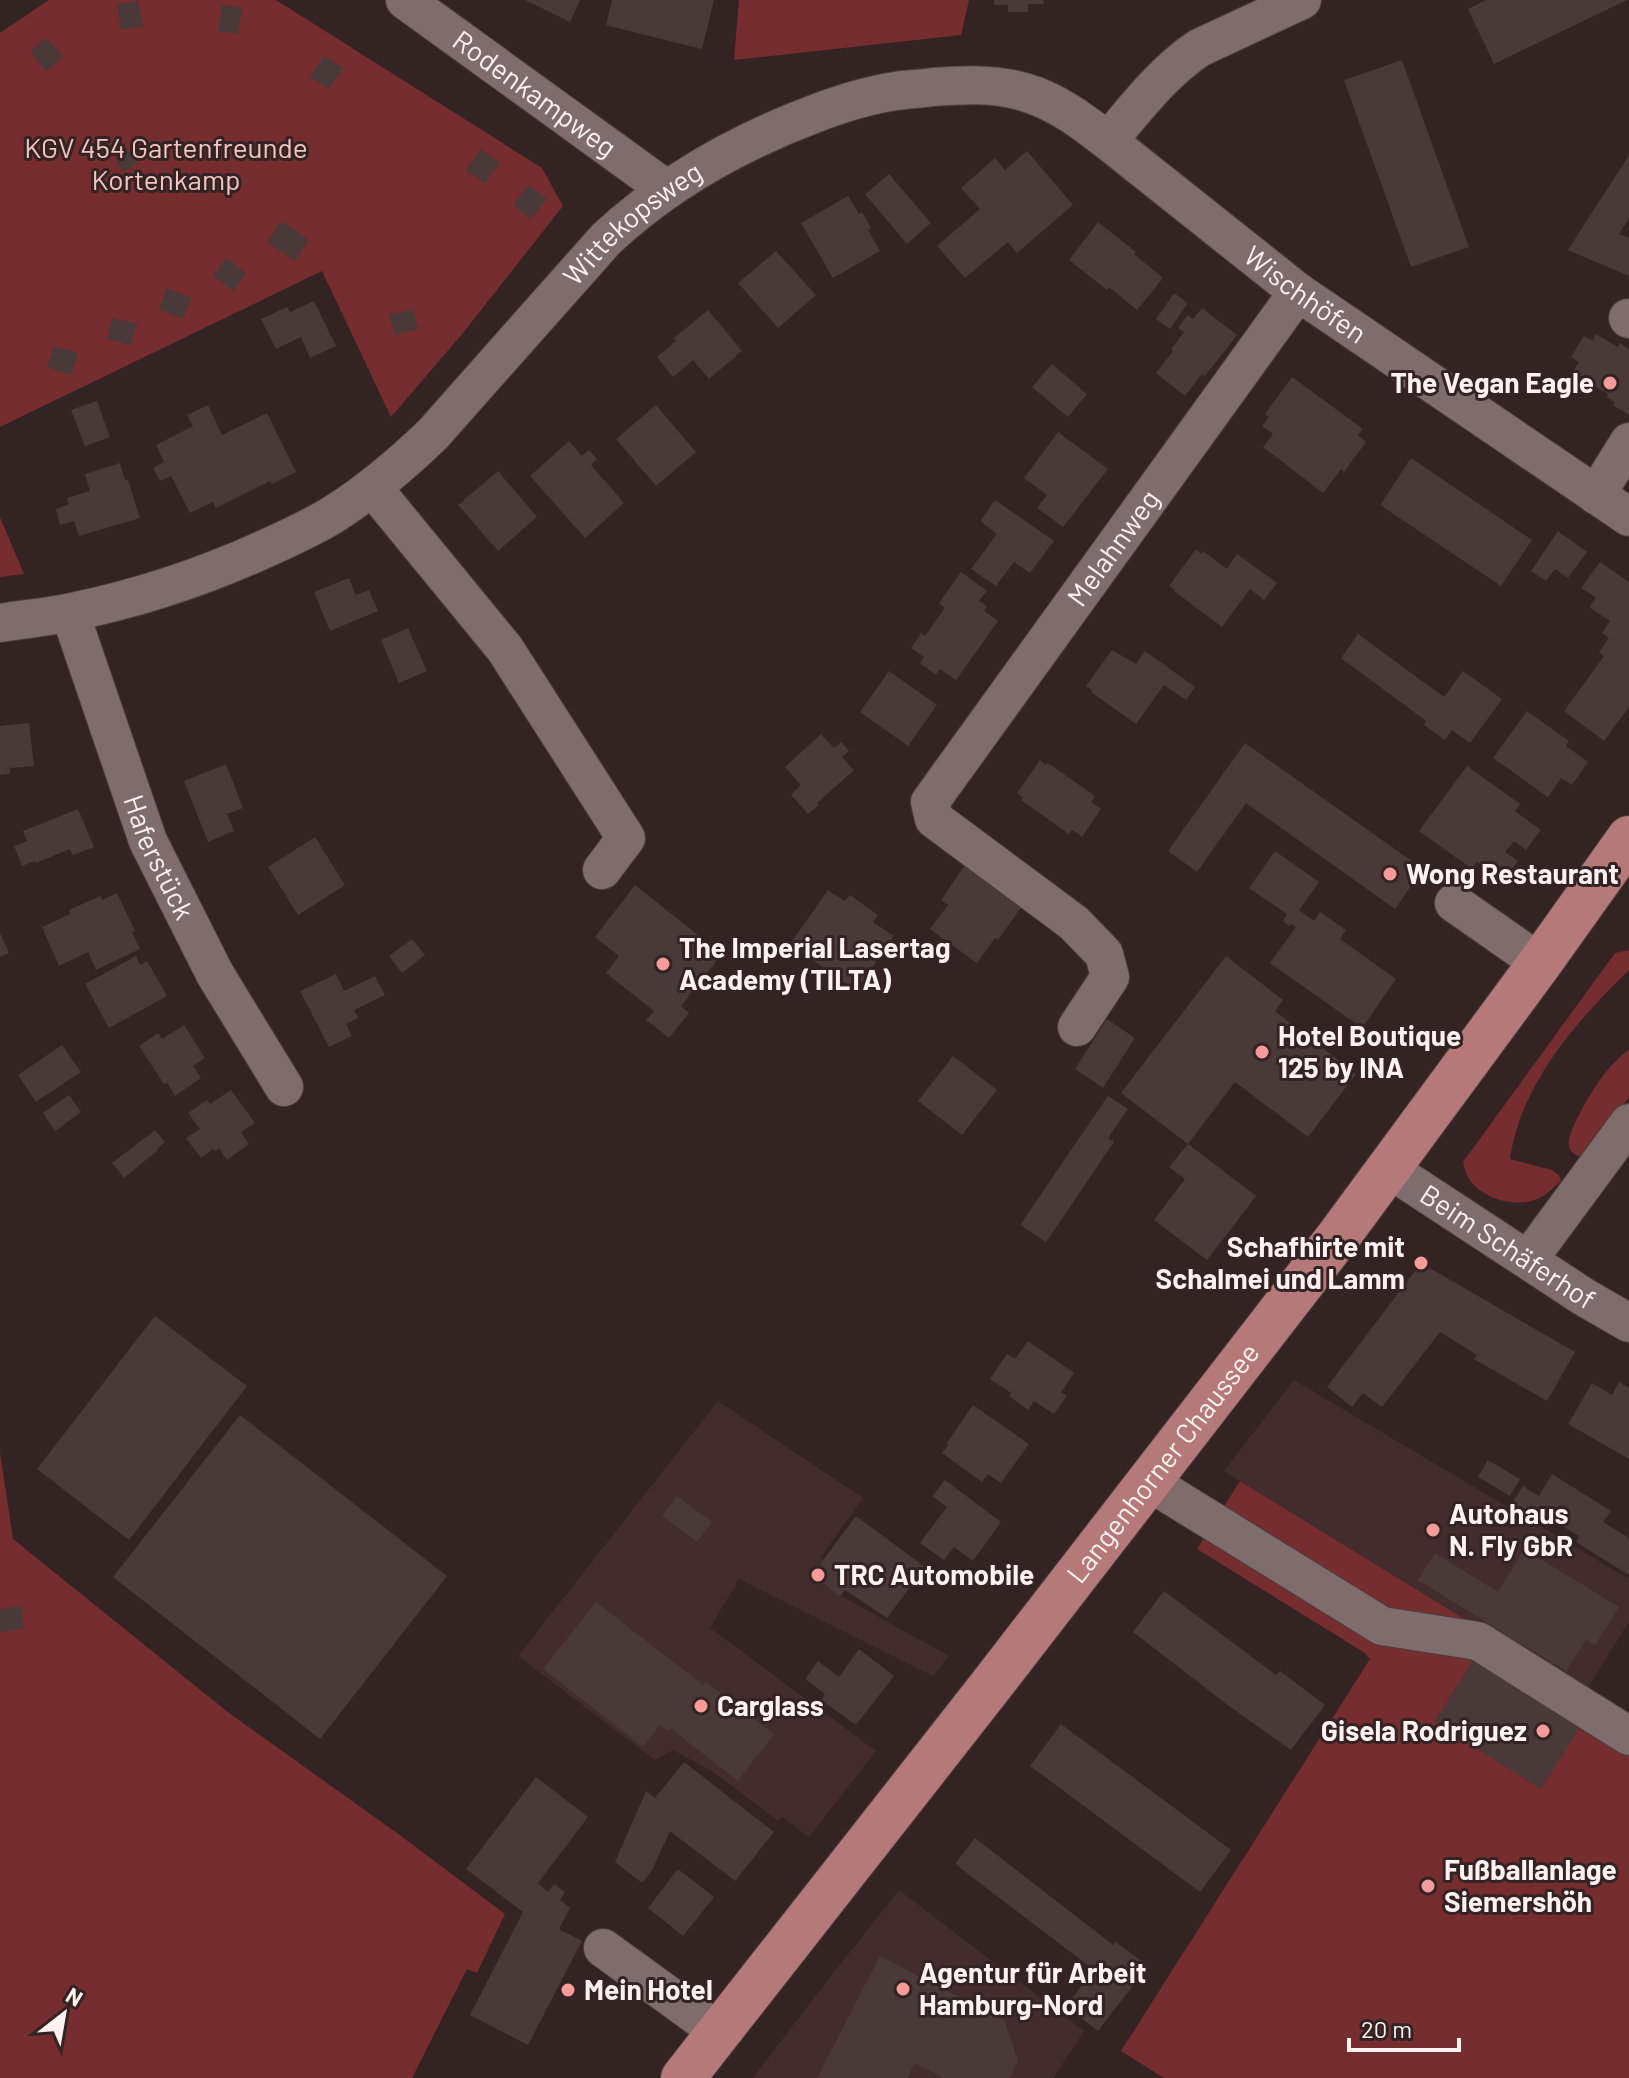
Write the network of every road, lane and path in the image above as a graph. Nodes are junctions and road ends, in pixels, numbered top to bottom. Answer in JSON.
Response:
{"nodes":[{"id":1,"x":405,"y":0,"type":"edge"},
{"id":2,"x":1302,"y":0,"type":"edge"},
{"id":3,"x":1108,"y":141,"type":"junction"},
{"id":4,"x":666,"y":189,"type":"junction"},
{"id":5,"x":1298,"y":292,"type":"junction"},
{"id":6,"x":1629,"y":442,"type":"edge"},
{"id":7,"x":373,"y":488,"type":"junction"},
{"id":8,"x":1596,"y":495,"type":"junction"},
{"id":9,"x":1629,"y":517,"type":"edge"},
{"id":10,"x":70,"y":613,"type":"junction"},
{"id":11,"x":0,"y":623,"type":"edge"},
{"id":12,"x":1629,"y":838,"type":"edge"},
{"id":13,"x":602,"y":870,"type":"dead end"},
{"id":14,"x":1454,"y":903,"type":"dead end"},
{"id":15,"x":1540,"y":963,"type":"junction"},
{"id":16,"x":1077,"y":1027,"type":"dead end"},
{"id":17,"x":284,"y":1087,"type":"dead end"},
{"id":18,"x":1629,"y":1123,"type":"edge"},
{"id":19,"x":1389,"y":1169,"type":"junction"},
{"id":20,"x":1528,"y":1260,"type":"junction"},
{"id":21,"x":1629,"y":1323,"type":"edge"},
{"id":22,"x":1149,"y":1482,"type":"junction"},
{"id":23,"x":1629,"y":1736,"type":"edge"},
{"id":24,"x":603,"y":1948,"type":"dead end"},
{"id":25,"x":719,"y":2032,"type":"junction"},
{"id":26,"x":683,"y":2078,"type":"edge"}],
"edges":[{"from":1,"to":4,"type":"street","name":"Rodenkampweg"},
{"from":2,"to":3,"type":"street"},
{"from":3,"to":4,"type":"street","name":"Wittekopsweg"},
{"from":3,"to":5,"type":"street","name":"Wischhöfen"},
{"from":4,"to":7,"type":"street","name":"Wittekopsweg"},
{"from":5,"to":8,"type":"street","name":"Wischhöfen"},
{"from":5,"to":16,"type":"street","name":"Melahnweg"},
{"from":6,"to":8,"type":"street"},
{"from":7,"to":10,"type":"street","name":"Wittekopsweg"},
{"from":7,"to":13,"type":"street"},
{"from":8,"to":9,"type":"street","name":"Wischhöfen"},
{"from":10,"to":11,"type":"street","name":"Wittekopsweg"},
{"from":10,"to":17,"type":"street","name":"Haferstück"},
{"from":12,"to":15,"type":"main road","name":"Langenhorner Chaussee"},
{"from":14,"to":15,"type":"street"},
{"from":15,"to":19,"type":"main road","name":"Langenhorner Chaussee"},
{"from":18,"to":20,"type":"street"},
{"from":19,"to":20,"type":"street","name":"Beim Schäferhof"},
{"from":19,"to":22,"type":"main road","name":"Langenhorner Chaussee"},
{"from":20,"to":21,"type":"street","name":"Beim Schäferhof"},
{"from":22,"to":23,"type":"street"},
{"from":22,"to":25,"type":"main road","name":"Langenhorner Chaussee"},
{"from":24,"to":25,"type":"street"},
{"from":25,"to":26,"type":"main road","name":"Langenhorner Chaussee"}]}
